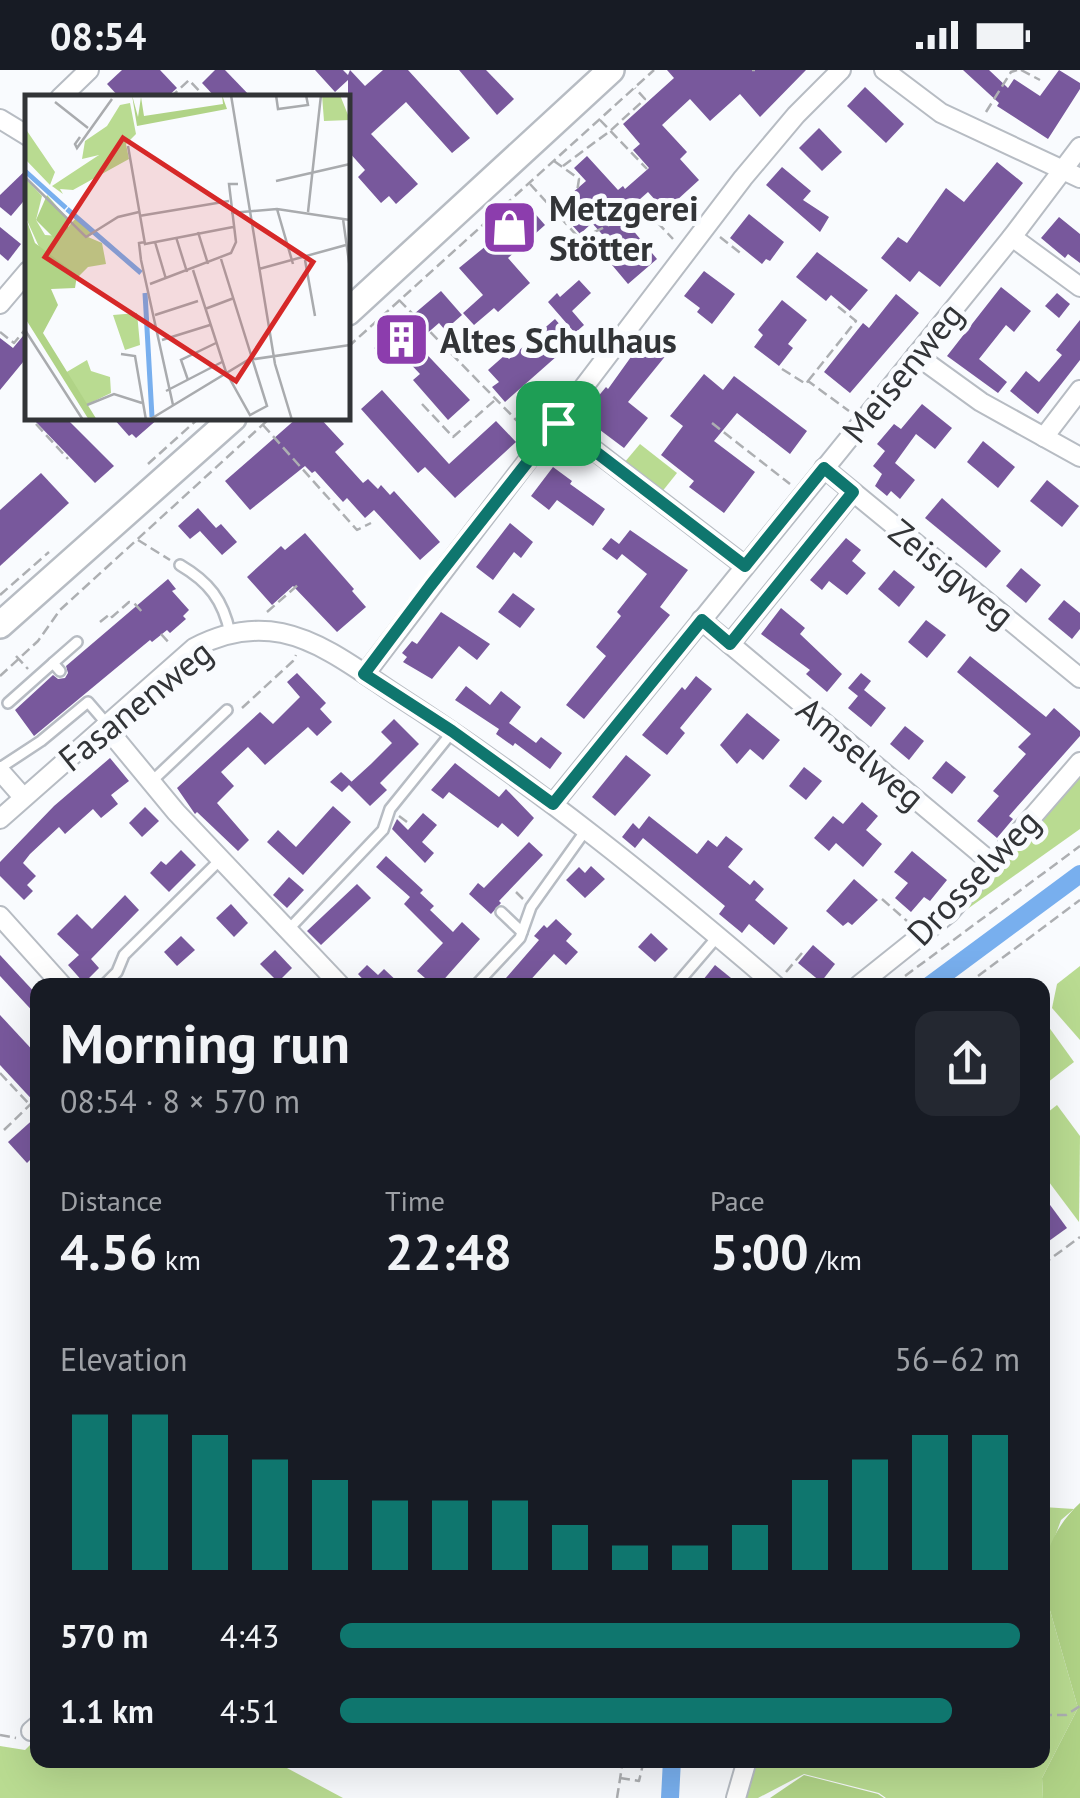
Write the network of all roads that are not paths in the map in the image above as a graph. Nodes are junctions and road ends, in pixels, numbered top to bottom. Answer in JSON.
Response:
{"nodes":[{"id":1,"x":89,"y":70,"type":"edge"},
{"id":2,"x":611,"y":70,"type":"edge"},
{"id":3,"x":884,"y":70,"type":"edge"},
{"id":4,"x":839,"y":71,"type":"edge"},
{"id":5,"x":63,"y":95,"type":"edge"},
{"id":6,"x":0,"y":119,"type":"edge"},
{"id":7,"x":25,"y":132,"type":"edge"},
{"id":8,"x":1080,"y":147,"type":"edge"},
{"id":9,"x":1072,"y":175,"type":"edge"},
{"id":10,"x":1012,"y":236,"type":"junction"},
{"id":11,"x":25,"y":275,"type":"edge"},
{"id":12,"x":1080,"y":286,"type":"edge"},
{"id":13,"x":0,"y":304,"type":"edge"},
{"id":14,"x":350,"y":310,"type":"edge"},
{"id":15,"x":916,"y":355,"type":"junction"},
{"id":16,"x":1080,"y":390,"type":"edge"},
{"id":17,"x":231,"y":420,"type":"edge"},
{"id":18,"x":558,"y":423,"type":"junction"},
{"id":19,"x":1044,"y":436,"type":"junction"},
{"id":20,"x":1080,"y":457,"type":"edge"},
{"id":21,"x":824,"y":468,"type":"junction"},
{"id":22,"x":853,"y":492,"type":"junction"},
{"id":23,"x":180,"y":565,"type":"road end"},
{"id":24,"x":745,"y":566,"type":"junction"},
{"id":25,"x":702,"y":620,"type":"junction"},
{"id":26,"x":0,"y":625,"type":"edge"},
{"id":27,"x":239,"y":632,"type":"junction"},
{"id":28,"x":77,"y":642,"type":"dead end"},
{"id":29,"x":730,"y":644,"type":"junction"},
{"id":30,"x":364,"y":674,"type":"junction"},
{"id":31,"x":1080,"y":678,"type":"edge"},
{"id":32,"x":8,"y":703,"type":"dead end"},
{"id":33,"x":227,"y":710,"type":"road end"},
{"id":34,"x":106,"y":725,"type":"junction"},
{"id":35,"x":452,"y":731,"type":"junction"},
{"id":36,"x":1080,"y":762,"type":"edge"},
{"id":37,"x":0,"y":770,"type":"edge"},
{"id":38,"x":150,"y":782,"type":"junction"},
{"id":39,"x":23,"y":797,"type":"junction"},
{"id":40,"x":553,"y":804,"type":"junction"},
{"id":41,"x":0,"y":819,"type":"edge"},
{"id":42,"x":586,"y":830,"type":"junction"},
{"id":43,"x":220,"y":860,"type":"junction"},
{"id":44,"x":992,"y":863,"type":"junction"},
{"id":45,"x":501,"y":912,"type":"dead end"},
{"id":46,"x":0,"y":916,"type":"edge"},
{"id":47,"x":288,"y":930,"type":"junction"},
{"id":48,"x":522,"y":932,"type":"junction"},
{"id":49,"x":718,"y":936,"type":"junction"},
{"id":50,"x":56,"y":978,"type":"edge"},
{"id":51,"x":111,"y":978,"type":"edge"},
{"id":52,"x":333,"y":978,"type":"edge"},
{"id":53,"x":483,"y":978,"type":"edge"},
{"id":54,"x":682,"y":978,"type":"edge"},
{"id":55,"x":777,"y":978,"type":"edge"},
{"id":56,"x":868,"y":978,"type":"edge"},
{"id":57,"x":745,"y":1768,"type":"edge"},
{"id":58,"x":736,"y":1798,"type":"edge"}],
"edges":[{"from":1,"to":5,"type":"street"},
{"from":2,"to":14,"type":"main road"},
{"from":3,"to":9,"type":"street"},
{"from":4,"to":18,"type":"street"},
{"from":6,"to":7,"type":"street"},
{"from":8,"to":9,"type":"street","name":"Meisenweg"},
{"from":9,"to":10,"type":"street","name":"Meisenweg"},
{"from":10,"to":12,"type":"street"},
{"from":10,"to":15,"type":"street","name":"Meisenweg"},
{"from":11,"to":13,"type":"street"},
{"from":15,"to":19,"type":"street"},
{"from":15,"to":21,"type":"street","name":"Meisenweg"},
{"from":16,"to":19,"type":"street"},
{"from":17,"to":26,"type":"main road"},
{"from":18,"to":24,"type":"street"},
{"from":18,"to":30,"type":"street"},
{"from":19,"to":20,"type":"street"},
{"from":21,"to":22,"type":"street","name":"Zeisigweg"},
{"from":21,"to":24,"type":"street","name":"Meisenweg"},
{"from":22,"to":29,"type":"street","name":"Meisenweg"},
{"from":22,"to":31,"type":"street","name":"Zeisigweg"},
{"from":23,"to":27,"type":"lane"},
{"from":24,"to":25,"type":"street","name":"Meisenweg"},
{"from":25,"to":29,"type":"street"},
{"from":25,"to":40,"type":"street","name":"Meisenweg"},
{"from":27,"to":30,"type":"street","name":"Fasanenweg"},
{"from":27,"to":34,"type":"street","name":"Fasanenweg"},
{"from":28,"to":32,"type":"lane"},
{"from":29,"to":44,"type":"street","name":"Amselweg"},
{"from":30,"to":35,"type":"street","name":"Fasanenweg"},
{"from":33,"to":38,"type":"lane"},
{"from":34,"to":37,"type":"lane"},
{"from":34,"to":38,"type":"street"},
{"from":34,"to":39,"type":"street","name":"Fasanenweg"},
{"from":35,"to":40,"type":"street","name":"Fasanenweg"},
{"from":35,"to":47,"type":"lane"},
{"from":36,"to":44,"type":"street","name":"Drosselweg"},
{"from":37,"to":39,"type":"street"},
{"from":38,"to":43,"type":"street"},
{"from":39,"to":41,"type":"street","name":"Fasanenweg"},
{"from":40,"to":42,"type":"street","name":"Fasanenweg"},
{"from":42,"to":48,"type":"lane"},
{"from":42,"to":49,"type":"street","name":"Fasanenweg"},
{"from":43,"to":47,"type":"street"},
{"from":43,"to":51,"type":"lane"},
{"from":44,"to":56,"type":"street","name":"Drosselweg"},
{"from":45,"to":48,"type":"lane"},
{"from":46,"to":50,"type":"street"},
{"from":47,"to":52,"type":"street"},
{"from":48,"to":53,"type":"lane"},
{"from":49,"to":54,"type":"lane"},
{"from":49,"to":55,"type":"street","name":"Fasanenweg"},
{"from":57,"to":58,"type":"street"}]}
